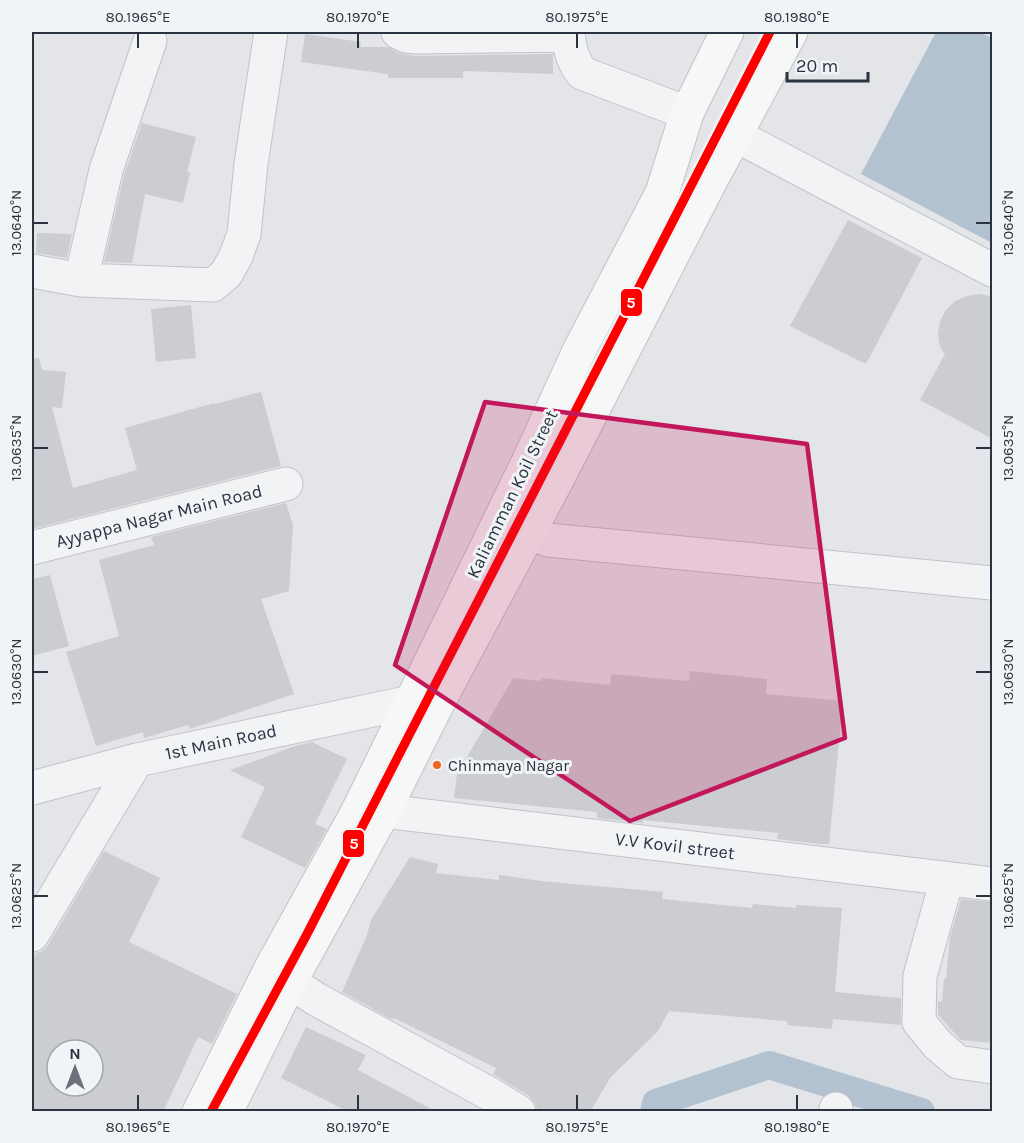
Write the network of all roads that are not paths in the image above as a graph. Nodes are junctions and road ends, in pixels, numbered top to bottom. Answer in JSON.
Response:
{"nodes":[{"id":1,"x":271,"y":32,"type":"edge"},
{"id":2,"x":398,"y":32,"type":"edge"},
{"id":3,"x":727,"y":32,"type":"edge"},
{"id":4,"x":790,"y":32,"type":"edge"},
{"id":5,"x":568,"y":33,"type":"edge"},
{"id":6,"x":150,"y":41,"type":"dead end"},
{"id":7,"x":687,"y":112,"type":"junction"},
{"id":8,"x":735,"y":135,"type":"junction"},
{"id":9,"x":993,"y":270,"type":"edge"},
{"id":10,"x":32,"y":272,"type":"edge"},
{"id":11,"x":81,"y":280,"type":"junction"},
{"id":12,"x":286,"y":484,"type":"dead end"},
{"id":13,"x":529,"y":532,"type":"junction"},
{"id":14,"x":32,"y":548,"type":"edge"},
{"id":15,"x":993,"y":583,"type":"edge"},
{"id":16,"x":411,"y":702,"type":"junction"},
{"id":17,"x":137,"y":760,"type":"junction"},
{"id":18,"x":32,"y":788,"type":"edge"},
{"id":19,"x":371,"y":811,"type":"junction"},
{"id":20,"x":947,"y":879,"type":"junction"},
{"id":21,"x":993,"y":884,"type":"edge"},
{"id":22,"x":32,"y":935,"type":"edge"},
{"id":23,"x":290,"y":982,"type":"junction"},
{"id":24,"x":993,"y":1067,"type":"edge"},
{"id":25,"x":486,"y":1103,"type":"edge"},
{"id":26,"x":200,"y":1112,"type":"edge"},
{"id":27,"x":226,"y":1112,"type":"edge"},
{"id":28,"x":519,"y":1112,"type":"edge"}],
"edges":[{"from":1,"to":11,"type":"street"},
{"from":2,"to":5,"type":"street"},
{"from":3,"to":7,"type":"main road","name":"Kaliamman Koil Street"},
{"from":4,"to":8,"type":"main road","name":"Kaliamman Koil Street"},
{"from":5,"to":7,"type":"street"},
{"from":6,"to":11,"type":"street"},
{"from":7,"to":16,"type":"main road","name":"Kaliamman Koil Street"},
{"from":8,"to":9,"type":"street"},
{"from":8,"to":13,"type":"main road","name":"Kaliamman Koil Street"},
{"from":10,"to":11,"type":"street"},
{"from":12,"to":14,"type":"street","name":"Ayyappa Nagar Main Road"},
{"from":13,"to":15,"type":"street"},
{"from":13,"to":19,"type":"main road","name":"Kaliamman Koil Street"},
{"from":16,"to":17,"type":"street","name":"1st Main Road"},
{"from":16,"to":19,"type":"main road","name":"Kaliamman Koil Street"},
{"from":17,"to":18,"type":"street","name":"1st Main Road"},
{"from":17,"to":22,"type":"street"},
{"from":19,"to":20,"type":"street","name":"V.V Kovil street"},
{"from":19,"to":23,"type":"main road","name":"Kaliamman Koil Street"},
{"from":19,"to":26,"type":"main road","name":"Kaliamman Koil Street"},
{"from":20,"to":21,"type":"street","name":"V.V Kovil street"},
{"from":20,"to":24,"type":"street"},
{"from":23,"to":25,"type":"street"},
{"from":23,"to":27,"type":"main road","name":"Kaliamman Koil Street"},
{"from":25,"to":28,"type":"street"}]}
